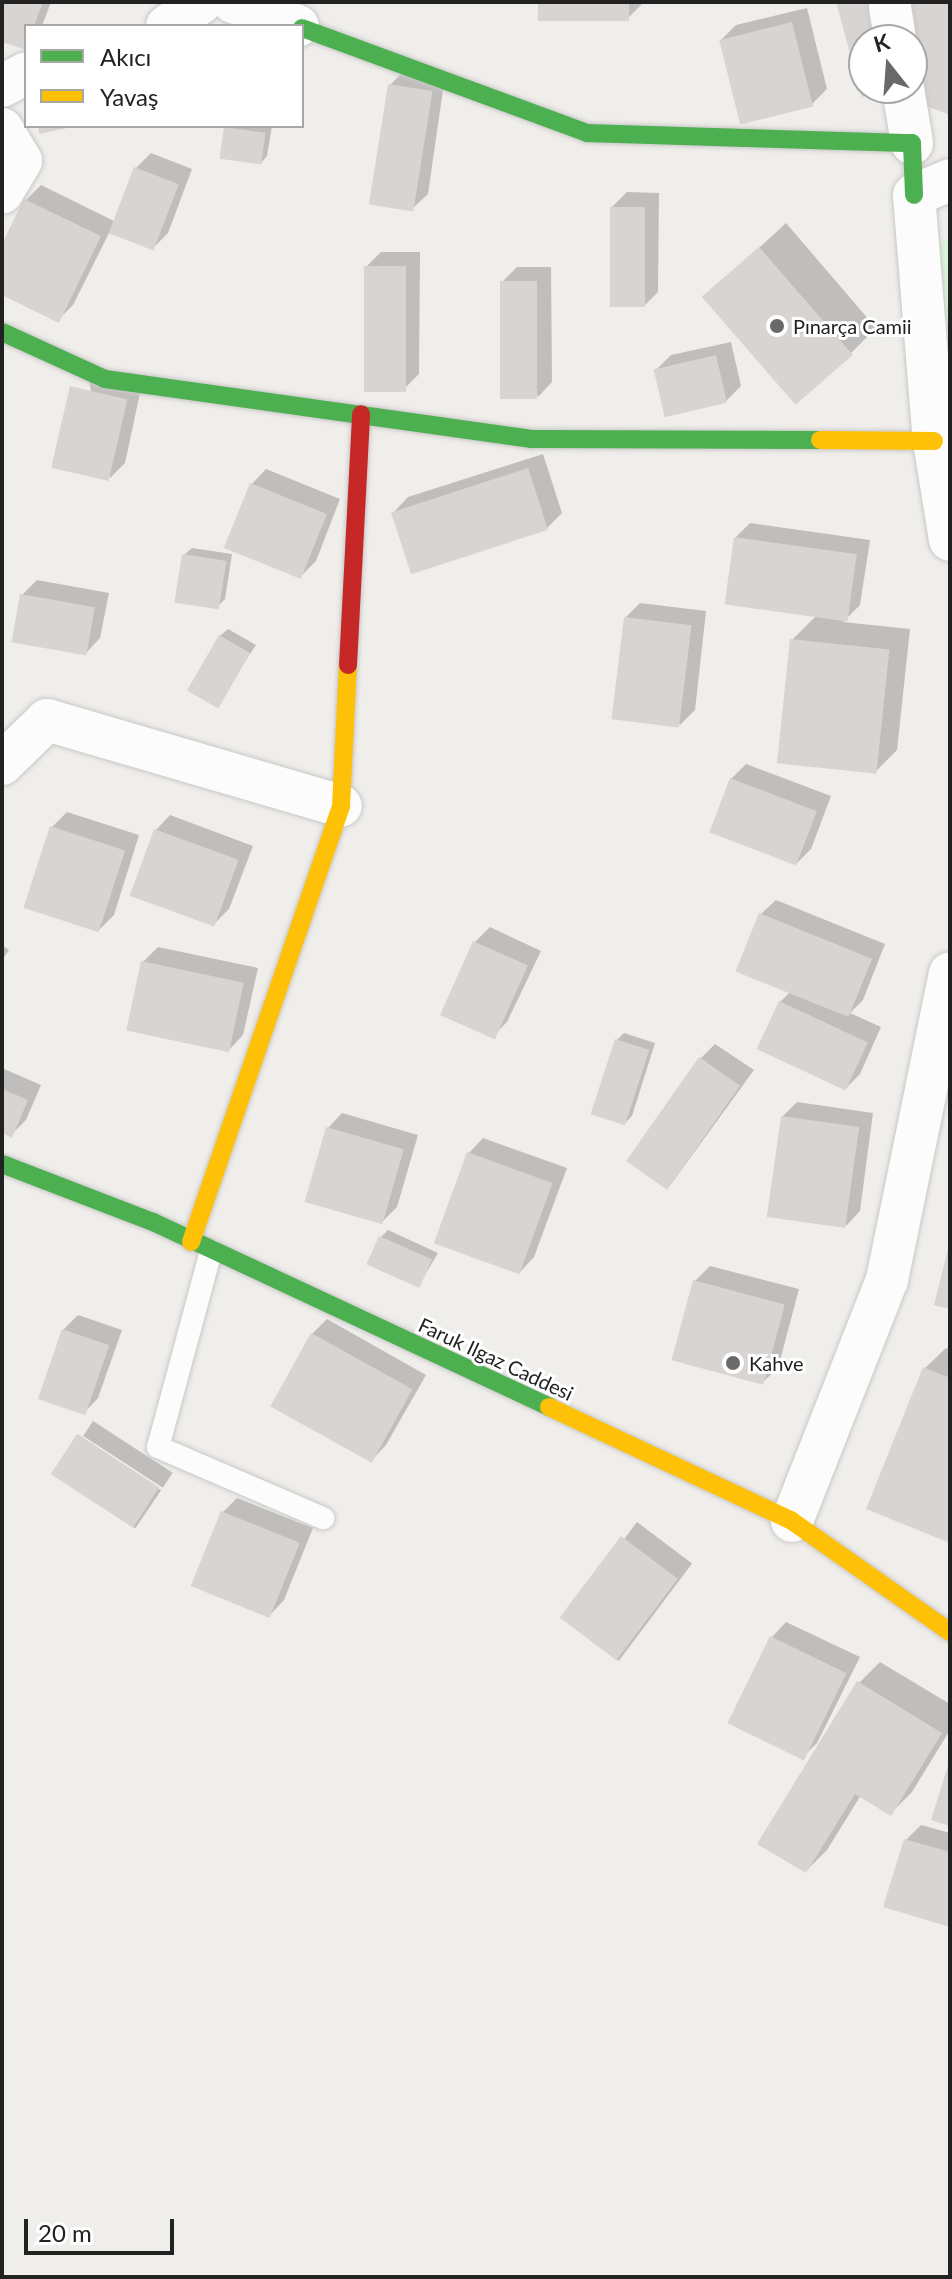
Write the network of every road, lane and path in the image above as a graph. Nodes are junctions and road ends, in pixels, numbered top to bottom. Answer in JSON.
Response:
{"nodes":[{"id":1,"x":202,"y":2,"type":"edge"},
{"id":2,"x":233,"y":2,"type":"edge"},
{"id":3,"x":170,"y":24,"type":"edge"},
{"id":4,"x":292,"y":24,"type":"edge"},
{"id":5,"x":304,"y":28,"type":"edge"},
{"id":6,"x":24,"y":74,"type":"edge"},
{"id":7,"x":2,"y":86,"type":"edge"},
{"id":8,"x":906,"y":104,"type":"edge"},
{"id":9,"x":2,"y":129,"type":"edge"},
{"id":10,"x":912,"y":143,"type":"junction"},
{"id":11,"x":932,"y":187,"type":"edge"},
{"id":12,"x":2,"y":193,"type":"edge"},
{"id":13,"x":2,"y":332,"type":"edge"},
{"id":14,"x":361,"y":414,"type":"junction"},
{"id":15,"x":934,"y":441,"type":"junction"},
{"id":16,"x":950,"y":540,"type":"edge"},
{"id":17,"x":2,"y":764,"type":"edge"},
{"id":18,"x":341,"y":806,"type":"junction"},
{"id":19,"x":950,"y":973,"type":"edge"},
{"id":20,"x":2,"y":1164,"type":"edge"},
{"id":21,"x":201,"y":1246,"type":"junction"},
{"id":22,"x":323,"y":1518,"type":"dead end"},
{"id":23,"x":792,"y":1521,"type":"junction"},
{"id":24,"x":950,"y":1632,"type":"edge"}],
"edges":[{"from":1,"to":3,"type":"street"},
{"from":2,"to":4,"type":"street"},
{"from":5,"to":10,"type":"street"},
{"from":6,"to":7,"type":"street"},
{"from":8,"to":10,"type":"street"},
{"from":9,"to":12,"type":"street"},
{"from":10,"to":11,"type":"street"},
{"from":11,"to":15,"type":"street"},
{"from":13,"to":14,"type":"street"},
{"from":14,"to":15,"type":"street"},
{"from":14,"to":18,"type":"street"},
{"from":15,"to":16,"type":"street"},
{"from":17,"to":18,"type":"street"},
{"from":18,"to":21,"type":"street"},
{"from":19,"to":23,"type":"street"},
{"from":20,"to":21,"type":"street","name":"Faruk Ilgaz Caddesi"},
{"from":21,"to":22,"type":"lane"},
{"from":21,"to":23,"type":"street","name":"Faruk Ilgaz Caddesi"},
{"from":23,"to":24,"type":"street","name":"Faruk Ilgaz Caddesi"}]}
